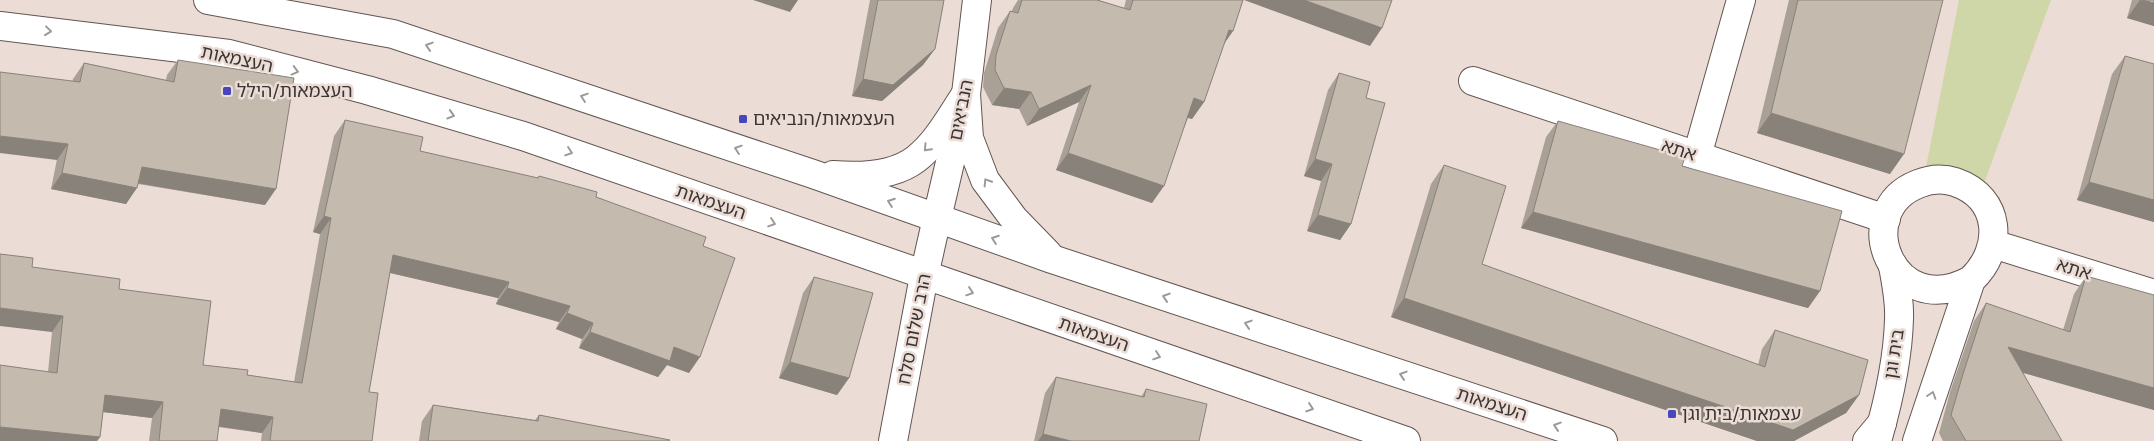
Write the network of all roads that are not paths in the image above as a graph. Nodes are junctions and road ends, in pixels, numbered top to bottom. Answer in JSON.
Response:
{"nodes":[{"id":1,"x":208,"y":0,"type":"edge"},
{"id":2,"x":977,"y":0,"type":"edge"},
{"id":3,"x":1741,"y":0,"type":"edge"},
{"id":4,"x":0,"y":26,"type":"edge"},
{"id":5,"x":1473,"y":81,"type":"dead end"},
{"id":6,"x":966,"y":94,"type":"junction"},
{"id":7,"x":1697,"y":156,"type":"junction"},
{"id":8,"x":813,"y":174,"type":"junction"},
{"id":9,"x":937,"y":218,"type":"junction"},
{"id":10,"x":1886,"y":219,"type":"junction"},
{"id":11,"x":1993,"y":244,"type":"junction"},
{"id":12,"x":1052,"y":259,"type":"junction"},
{"id":13,"x":1893,"y":266,"type":"junction"},
{"id":14,"x":924,"y":276,"type":"junction"},
{"id":15,"x":1972,"y":280,"type":"junction"},
{"id":16,"x":2154,"y":294,"type":"edge"},
{"id":17,"x":1875,"y":435,"type":"edge"},
{"id":18,"x":893,"y":441,"type":"edge"},
{"id":19,"x":1406,"y":441,"type":"edge"},
{"id":20,"x":1603,"y":441,"type":"edge"},
{"id":21,"x":1917,"y":441,"type":"edge"}],
"edges":[{"from":8,"to":1,"type":"main road","name":"העצמאות","one_way":true},
{"from":2,"to":6,"type":"main road","name":"הנביאים"},
{"from":3,"to":7,"type":"main road"},
{"from":4,"to":14,"type":"main road","name":"העצמאות","one_way":true},
{"from":5,"to":7,"type":"main road","name":"אתא"},
{"from":6,"to":8,"type":"main road","one_way":true},
{"from":6,"to":9,"type":"main road","name":"הנביאים"},
{"from":12,"to":6,"type":"main road","one_way":true},
{"from":7,"to":10,"type":"main road","name":"אתא"},
{"from":9,"to":8,"type":"main road","name":"העצמאות","one_way":true},
{"from":12,"to":9,"type":"main road","name":"העצמאות","one_way":true},
{"from":9,"to":14,"type":"main road","name":"הרב שלום סלח"},
{"from":10,"to":11,"type":"main road"},
{"from":10,"to":13,"type":"main road"},
{"from":11,"to":15,"type":"main road"},
{"from":11,"to":16,"type":"main road","name":"אתא"},
{"from":20,"to":12,"type":"main road","name":"העצמאות","one_way":true},
{"from":13,"to":15,"type":"main road"},
{"from":13,"to":17,"type":"main road","name":"בית וגן"},
{"from":14,"to":18,"type":"main road","name":"הרב שלום סלח"},
{"from":14,"to":19,"type":"main road","name":"העצמאות","one_way":true},
{"from":21,"to":15,"type":"main road","one_way":true}]}
